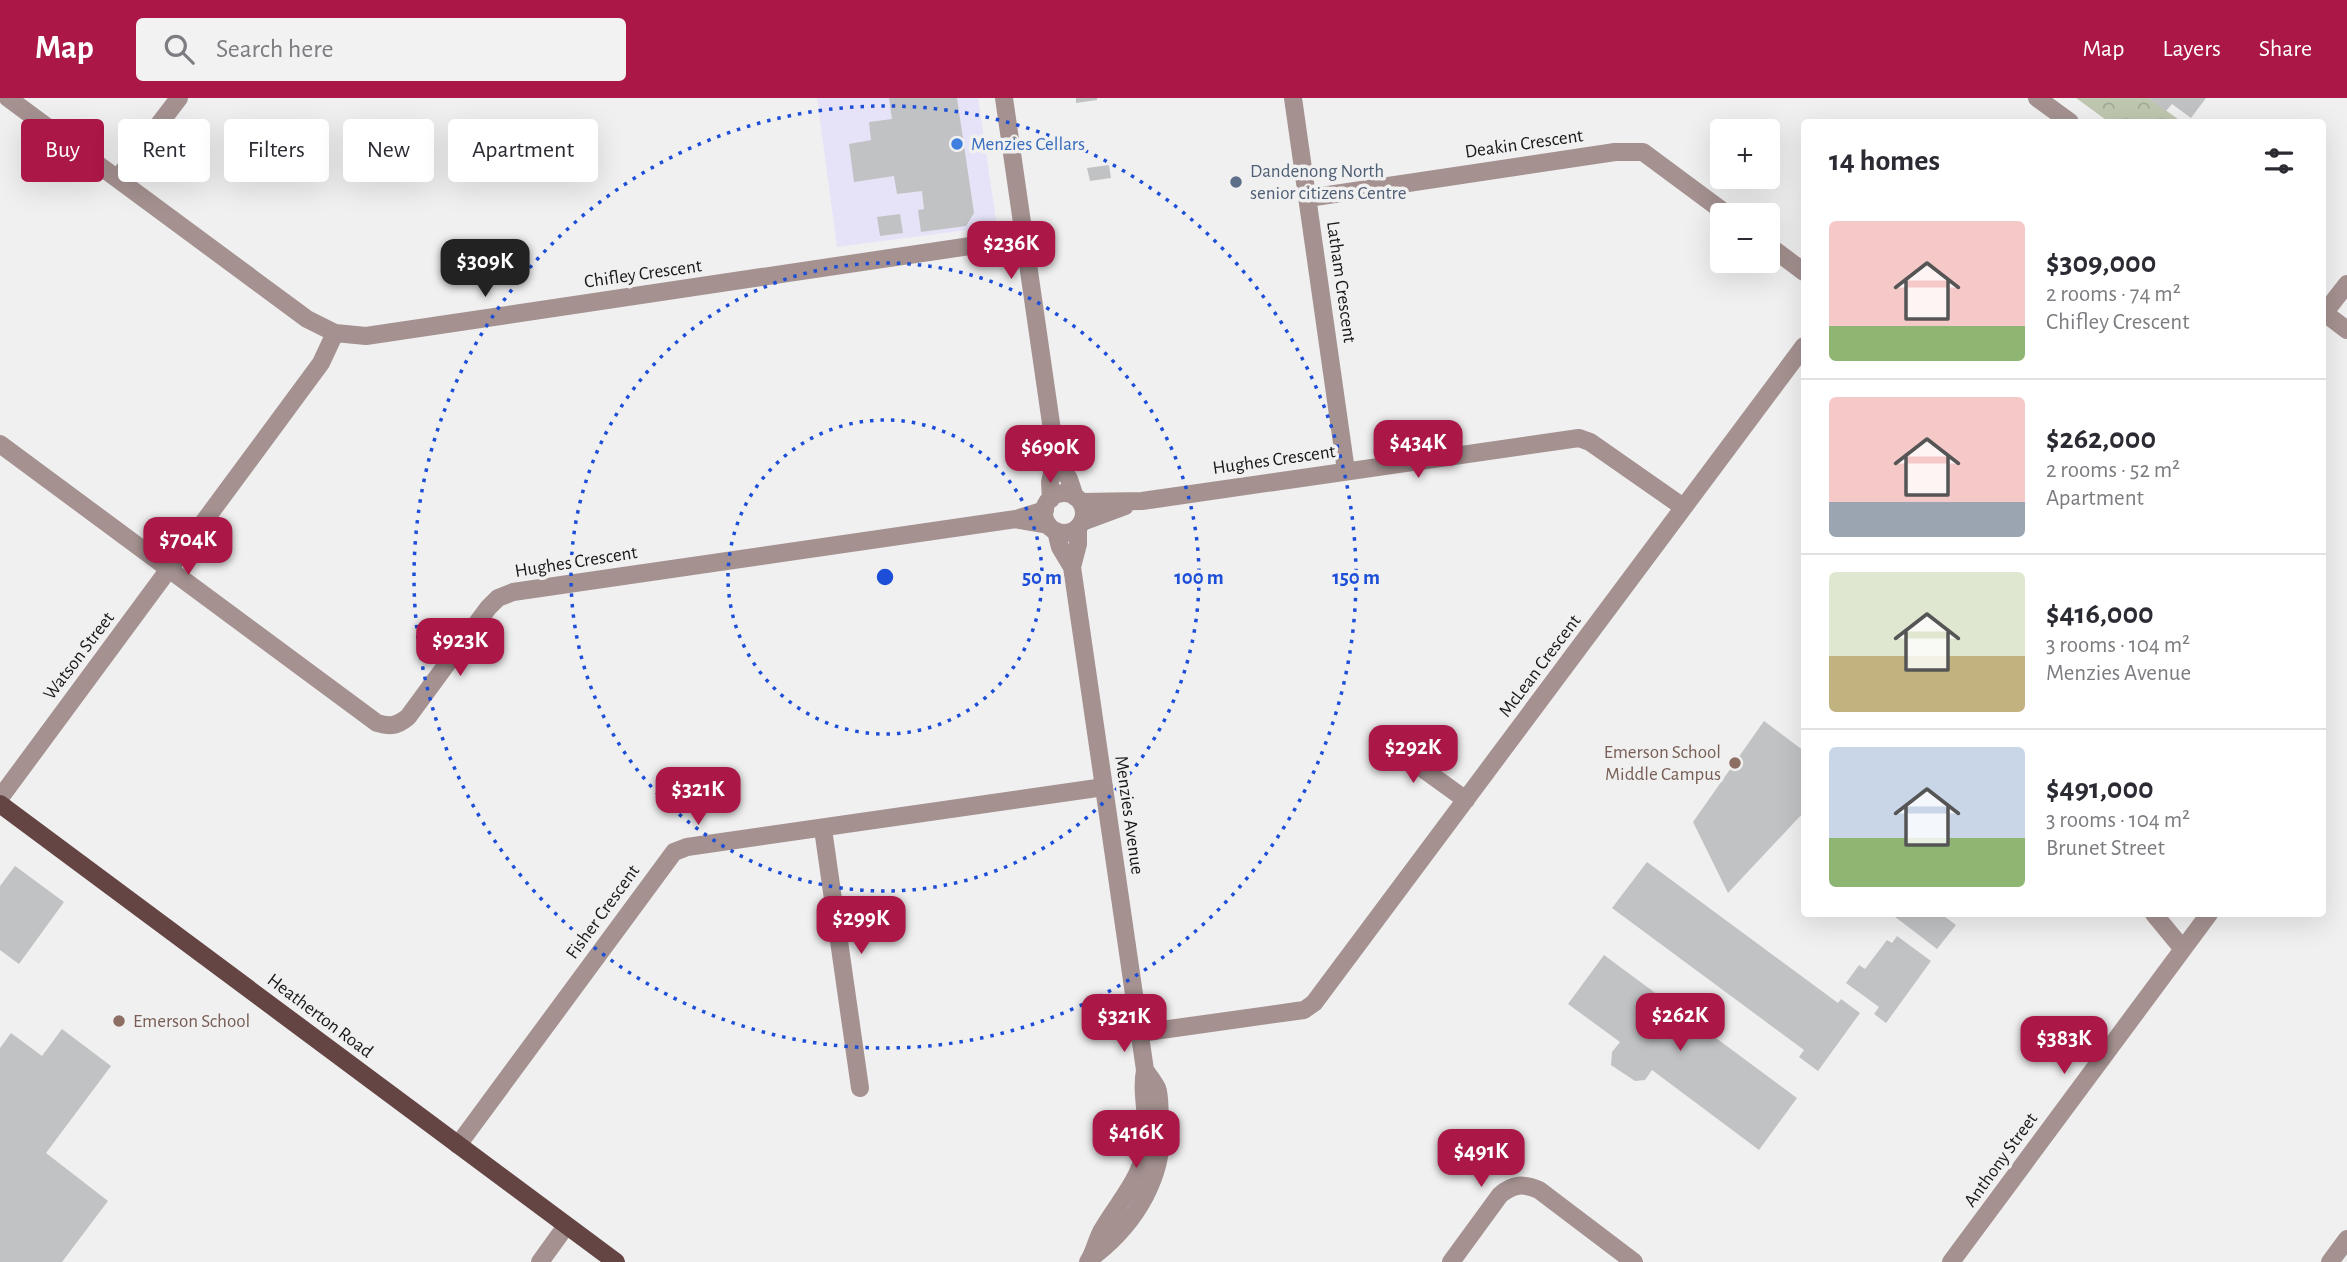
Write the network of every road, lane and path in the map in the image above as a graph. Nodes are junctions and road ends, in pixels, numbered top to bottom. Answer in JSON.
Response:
{"nodes":[{"id":1,"x":8,"y":98,"type":"edge"},
{"id":2,"x":179,"y":98,"type":"edge"},
{"id":3,"x":1004,"y":98,"type":"edge"},
{"id":4,"x":1293,"y":98,"type":"edge"},
{"id":5,"x":2037,"y":98,"type":"edge"},
{"id":6,"x":163,"y":119,"type":"edge"},
{"id":7,"x":2066,"y":119,"type":"edge"},
{"id":8,"x":118,"y":178,"type":"edge"},
{"id":9,"x":123,"y":182,"type":"edge"},
{"id":10,"x":1308,"y":198,"type":"junction"},
{"id":11,"x":1712,"y":203,"type":"edge"},
{"id":12,"x":1024,"y":239,"type":"junction"},
{"id":13,"x":1780,"y":254,"type":"edge"},
{"id":14,"x":1801,"y":270,"type":"edge"},
{"id":15,"x":2347,"y":284,"type":"edge"},
{"id":16,"x":2326,"y":310,"type":"edge"},
{"id":17,"x":2326,"y":316,"type":"edge"},
{"id":18,"x":2347,"y":330,"type":"edge"},
{"id":19,"x":335,"y":332,"type":"junction"},
{"id":20,"x":1801,"y":350,"type":"edge"},
{"id":21,"x":0,"y":444,"type":"edge"},
{"id":22,"x":1056,"y":458,"type":"junction"},
{"id":23,"x":1346,"y":471,"type":"junction"},
{"id":24,"x":1078,"y":499,"type":"junction"},
{"id":25,"x":1142,"y":501,"type":"junction"},
{"id":26,"x":1683,"y":507,"type":"junction"},
{"id":27,"x":1050,"y":516,"type":"junction"},
{"id":28,"x":1080,"y":525,"type":"junction"},
{"id":29,"x":1072,"y":567,"type":"junction"},
{"id":30,"x":170,"y":570,"type":"junction"},
{"id":31,"x":1383,"y":740,"type":"dead end"},
{"id":32,"x":1104,"y":788,"type":"junction"},
{"id":33,"x":0,"y":798,"type":"edge"},
{"id":34,"x":1465,"y":800,"type":"junction"},
{"id":35,"x":0,"y":804,"type":"edge"},
{"id":36,"x":823,"y":830,"type":"junction"},
{"id":37,"x":2156,"y":917,"type":"edge"},
{"id":38,"x":2207,"y":917,"type":"edge"},
{"id":39,"x":2182,"y":948,"type":"junction"},
{"id":40,"x":1140,"y":1033,"type":"junction"},
{"id":41,"x":860,"y":1087,"type":"dead end"},
{"id":42,"x":458,"y":1145,"type":"junction"},
{"id":43,"x":566,"y":1226,"type":"junction"},
{"id":44,"x":2347,"y":1239,"type":"edge"},
{"id":45,"x":1089,"y":1260,"type":"edge"},
{"id":46,"x":540,"y":1262,"type":"edge"},
{"id":47,"x":616,"y":1262,"type":"edge"},
{"id":48,"x":1451,"y":1262,"type":"edge"},
{"id":49,"x":1634,"y":1262,"type":"edge"},
{"id":50,"x":1951,"y":1262,"type":"edge"},
{"id":51,"x":2330,"y":1262,"type":"edge"}],
"edges":[{"from":1,"to":8,"type":"street","name":"Chifley Crescent"},
{"from":2,"to":6,"type":"street"},
{"from":3,"to":12,"type":"street","name":"Menzies Avenue"},
{"from":4,"to":10,"type":"street","name":"Latham Crescent"},
{"from":5,"to":7,"type":"street"},
{"from":9,"to":19,"type":"street","name":"Chifley Crescent"},
{"from":10,"to":11,"type":"street","name":"Deakin Crescent"},
{"from":10,"to":23,"type":"street","name":"Latham Crescent"},
{"from":12,"to":19,"type":"street","name":"Chifley Crescent"},
{"from":12,"to":22,"type":"street","name":"Menzies Avenue"},
{"from":13,"to":14,"type":"street"},
{"from":15,"to":16,"type":"street"},
{"from":17,"to":18,"type":"street"},
{"from":19,"to":30,"type":"street","name":"Watson Street"},
{"from":20,"to":26,"type":"street","name":"McLean Crescent"},
{"from":21,"to":30,"type":"street","name":"Hughes Crescent"},
{"from":22,"to":24,"type":"street","name":"Menzies Avenue"},
{"from":22,"to":27,"type":"street","name":"Menzies Avenue"},
{"from":23,"to":25,"type":"street","name":"Hughes Crescent"},
{"from":23,"to":26,"type":"street","name":"Hughes Crescent"},
{"from":24,"to":25,"type":"street","name":"Hughes Crescent"},
{"from":24,"to":27,"type":"street"},
{"from":24,"to":28,"type":"street"},
{"from":25,"to":28,"type":"street","name":"Hughes Crescent"},
{"from":26,"to":34,"type":"street","name":"McLean Crescent"},
{"from":27,"to":28,"type":"street"},
{"from":27,"to":29,"type":"street","name":"Menzies Avenue"},
{"from":27,"to":30,"type":"street","name":"Hughes Crescent"},
{"from":28,"to":29,"type":"street","name":"Menzies Avenue"},
{"from":29,"to":32,"type":"street","name":"Menzies Avenue"},
{"from":30,"to":33,"type":"street","name":"Watson Street"},
{"from":31,"to":34,"type":"street"},
{"from":32,"to":36,"type":"street","name":"Fisher Crescent"},
{"from":32,"to":40,"type":"street","name":"Menzies Avenue"},
{"from":34,"to":40,"type":"street","name":"McLean Crescent"},
{"from":35,"to":42,"type":"main road","name":"Heatherton Road"},
{"from":36,"to":41,"type":"street"},
{"from":36,"to":42,"type":"street","name":"Fisher Crescent"},
{"from":37,"to":39,"type":"street"},
{"from":38,"to":39,"type":"street","name":"Anthony Street"},
{"from":39,"to":50,"type":"street","name":"Anthony Street"},
{"from":40,"to":45,"type":"street","name":"Menzies Avenue"},
{"from":42,"to":43,"type":"main road","name":"Heatherton Road"},
{"from":43,"to":46,"type":"street"},
{"from":43,"to":47,"type":"main road","name":"Heatherton Road"},
{"from":44,"to":51,"type":"street"},
{"from":48,"to":49,"type":"street"}]}
